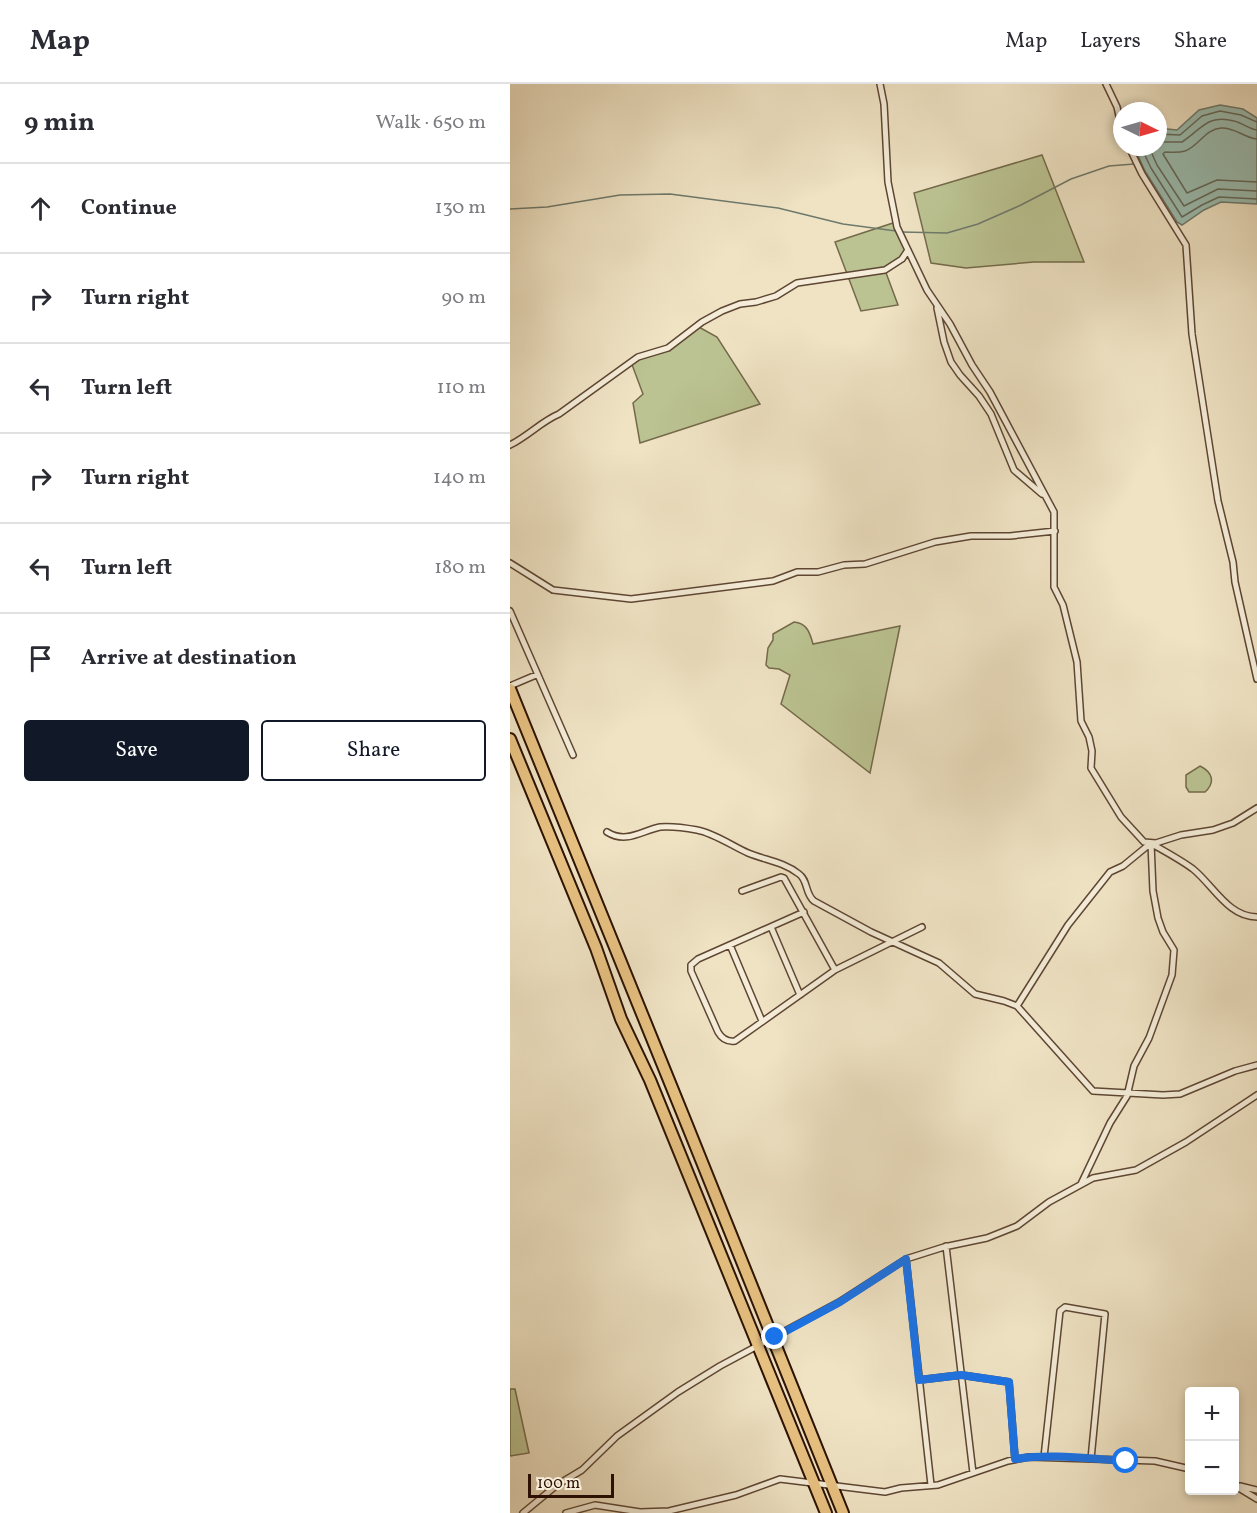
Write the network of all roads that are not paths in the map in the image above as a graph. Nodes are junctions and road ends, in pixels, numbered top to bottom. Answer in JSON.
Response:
{"nodes":[{"id":1,"x":880,"y":84,"type":"edge"},
{"id":2,"x":1106,"y":84,"type":"edge"},
{"id":3,"x":1115,"y":102,"type":"edge"},
{"id":4,"x":1133,"y":156,"type":"edge"},
{"id":5,"x":908,"y":250,"type":"junction"},
{"id":6,"x":937,"y":307,"type":"junction"},
{"id":7,"x":510,"y":445,"type":"edge"},
{"id":8,"x":1046,"y":496,"type":"junction"},
{"id":9,"x":1055,"y":531,"type":"junction"},
{"id":10,"x":510,"y":563,"type":"edge"},
{"id":11,"x":510,"y":611,"type":"edge"},
{"id":12,"x":536,"y":675,"type":"junction"},
{"id":13,"x":1257,"y":679,"type":"edge"},
{"id":14,"x":510,"y":687,"type":"edge"},
{"id":15,"x":510,"y":739,"type":"edge"},
{"id":16,"x":573,"y":755,"type":"dead end"},
{"id":17,"x":1257,"y":808,"type":"edge"},
{"id":18,"x":607,"y":831,"type":"dead end"},
{"id":19,"x":1151,"y":843,"type":"junction"},
{"id":20,"x":742,"y":891,"type":"dead end"},
{"id":21,"x":804,"y":912,"type":"junction"},
{"id":22,"x":1257,"y":916,"type":"edge"},
{"id":23,"x":771,"y":927,"type":"junction"},
{"id":24,"x":922,"y":927,"type":"dead end"},
{"id":25,"x":892,"y":942,"type":"junction"},
{"id":26,"x":730,"y":945,"type":"junction"},
{"id":27,"x":835,"y":970,"type":"junction"},
{"id":28,"x":800,"y":995,"type":"junction"},
{"id":29,"x":1017,"y":1006,"type":"junction"},
{"id":30,"x":762,"y":1021,"type":"junction"},
{"id":31,"x":1257,"y":1065,"type":"edge"},
{"id":32,"x":1128,"y":1092,"type":"junction"},
{"id":33,"x":1257,"y":1095,"type":"edge"},
{"id":34,"x":1080,"y":1185,"type":"junction"},
{"id":35,"x":946,"y":1246,"type":"junction"},
{"id":36,"x":906,"y":1259,"type":"junction"},
{"id":37,"x":775,"y":1337,"type":"junction"},
{"id":38,"x":760,"y":1345,"type":"junction"},
{"id":39,"x":961,"y":1375,"type":"junction"},
{"id":40,"x":919,"y":1380,"type":"junction"},
{"id":41,"x":1044,"y":1457,"type":"junction"},
{"id":42,"x":1015,"y":1459,"type":"junction"},
{"id":43,"x":1091,"y":1459,"type":"junction"},
{"id":44,"x":1185,"y":1468,"type":"edge"},
{"id":45,"x":973,"y":1473,"type":"junction"},
{"id":46,"x":814,"y":1482,"type":"junction"},
{"id":47,"x":832,"y":1485,"type":"junction"},
{"id":48,"x":931,"y":1485,"type":"junction"},
{"id":49,"x":1239,"y":1486,"type":"edge"},
{"id":50,"x":1239,"y":1488,"type":"edge"},
{"id":51,"x":1257,"y":1490,"type":"edge"},
{"id":52,"x":1257,"y":1499,"type":"edge"},
{"id":53,"x":523,"y":1513,"type":"edge"},
{"id":54,"x":566,"y":1513,"type":"edge"},
{"id":55,"x":826,"y":1513,"type":"edge"},
{"id":56,"x":843,"y":1513,"type":"edge"}],
"edges":[{"from":1,"to":5,"type":"street"},
{"from":2,"to":3,"type":"street"},
{"from":4,"to":13,"type":"street"},
{"from":5,"to":6,"type":"street"},
{"from":5,"to":7,"type":"street"},
{"from":6,"to":8,"type":"street"},
{"from":6,"to":8,"type":"street"},
{"from":8,"to":9,"type":"street"},
{"from":9,"to":10,"type":"street"},
{"from":9,"to":19,"type":"street"},
{"from":11,"to":12,"type":"street"},
{"from":12,"to":14,"type":"street"},
{"from":12,"to":16,"type":"street"},
{"from":14,"to":37,"type":"highway"},
{"from":15,"to":38,"type":"highway"},
{"from":17,"to":19,"type":"street"},
{"from":18,"to":25,"type":"street"},
{"from":19,"to":22,"type":"street"},
{"from":19,"to":29,"type":"street"},
{"from":19,"to":32,"type":"street"},
{"from":20,"to":21,"type":"street"},
{"from":21,"to":23,"type":"street"},
{"from":21,"to":27,"type":"street"},
{"from":23,"to":26,"type":"street"},
{"from":23,"to":28,"type":"street"},
{"from":24,"to":25,"type":"street"},
{"from":25,"to":27,"type":"street"},
{"from":25,"to":29,"type":"street"},
{"from":26,"to":30,"type":"street"},
{"from":26,"to":30,"type":"street"},
{"from":27,"to":28,"type":"street"},
{"from":28,"to":30,"type":"street"},
{"from":29,"to":32,"type":"street"},
{"from":31,"to":32,"type":"street"},
{"from":32,"to":34,"type":"street"},
{"from":33,"to":34,"type":"street"},
{"from":34,"to":35,"type":"street"},
{"from":35,"to":36,"type":"street"},
{"from":35,"to":39,"type":"street"},
{"from":36,"to":37,"type":"street"},
{"from":36,"to":40,"type":"street"},
{"from":37,"to":38,"type":"street"},
{"from":37,"to":47,"type":"highway"},
{"from":38,"to":46,"type":"highway"},
{"from":38,"to":53,"type":"street"},
{"from":39,"to":40,"type":"street"},
{"from":39,"to":42,"type":"street"},
{"from":39,"to":45,"type":"street"},
{"from":40,"to":48,"type":"street"},
{"from":41,"to":42,"type":"street"},
{"from":41,"to":43,"type":"street"},
{"from":41,"to":43,"type":"street"},
{"from":42,"to":45,"type":"street"},
{"from":43,"to":44,"type":"street"},
{"from":45,"to":48,"type":"street"},
{"from":46,"to":47,"type":"street"},
{"from":46,"to":54,"type":"street"},
{"from":46,"to":55,"type":"highway"},
{"from":47,"to":48,"type":"street"},
{"from":47,"to":56,"type":"highway"},
{"from":49,"to":51,"type":"street"},
{"from":50,"to":52,"type":"street"}]}
